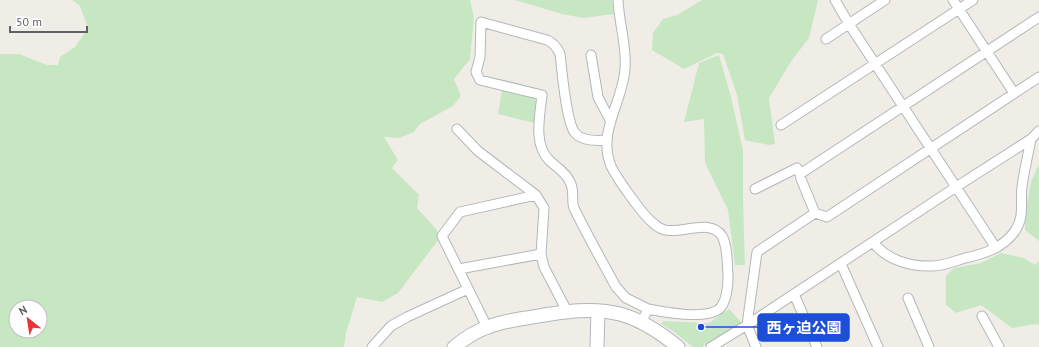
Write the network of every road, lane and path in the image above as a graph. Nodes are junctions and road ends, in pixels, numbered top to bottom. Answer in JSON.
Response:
{"nodes":[{"id":1,"x":618,"y":0,"type":"edge"},
{"id":2,"x":835,"y":0,"type":"edge"},
{"id":3,"x":885,"y":0,"type":"edge"},
{"id":4,"x":953,"y":0,"type":"edge"},
{"id":5,"x":973,"y":0,"type":"edge"},
{"id":6,"x":959,"y":9,"type":"junction"},
{"id":7,"x":1039,"y":17,"type":"edge"},
{"id":8,"x":849,"y":24,"type":"junction"},
{"id":9,"x":826,"y":39,"type":"dead end"},
{"id":10,"x":987,"y":51,"type":"junction"},
{"id":11,"x":591,"y":55,"type":"dead end"},
{"id":12,"x":875,"y":64,"type":"junction"},
{"id":13,"x":1039,"y":77,"type":"edge"},
{"id":14,"x":1014,"y":93,"type":"junction"},
{"id":15,"x":903,"y":106,"type":"junction"},
{"id":16,"x":610,"y":120,"type":"junction"},
{"id":17,"x":781,"y":125,"type":"dead end"},
{"id":18,"x":457,"y":129,"type":"dead end"},
{"id":19,"x":1039,"y":132,"type":"edge"},
{"id":20,"x":1031,"y":139,"type":"junction"},
{"id":21,"x":607,"y":140,"type":"junction"},
{"id":22,"x":930,"y":148,"type":"junction"},
{"id":23,"x":800,"y":174,"type":"junction"},
{"id":24,"x":956,"y":187,"type":"junction"},
{"id":25,"x":755,"y":189,"type":"dead end"},
{"id":26,"x":536,"y":195,"type":"junction"},
{"id":27,"x":815,"y":213,"type":"junction"},
{"id":28,"x":873,"y":242,"type":"junction"},
{"id":29,"x":996,"y":248,"type":"junction"},
{"id":30,"x":541,"y":254,"type":"junction"},
{"id":31,"x":841,"y":264,"type":"junction"},
{"id":32,"x":459,"y":269,"type":"junction"},
{"id":33,"x":468,"y":289,"type":"junction"},
{"id":34,"x":794,"y":294,"type":"junction"},
{"id":35,"x":908,"y":298,"type":"dead end"},
{"id":36,"x":648,"y":309,"type":"junction"},
{"id":37,"x":567,"y":311,"type":"junction"},
{"id":38,"x":598,"y":311,"type":"junction"},
{"id":39,"x":982,"y":316,"type":"dead end"},
{"id":40,"x":641,"y":323,"type":"junction"},
{"id":41,"x":747,"y":325,"type":"junction"},
{"id":42,"x":487,"y":327,"type":"junction"},
{"id":43,"x":372,"y":347,"type":"edge"},
{"id":44,"x":454,"y":347,"type":"edge"},
{"id":45,"x":597,"y":347,"type":"edge"},
{"id":46,"x":678,"y":347,"type":"edge"},
{"id":47,"x":711,"y":347,"type":"edge"},
{"id":48,"x":756,"y":347,"type":"edge"},
{"id":49,"x":817,"y":347,"type":"edge"},
{"id":50,"x":878,"y":347,"type":"edge"},
{"id":51,"x":929,"y":347,"type":"edge"},
{"id":52,"x":999,"y":347,"type":"edge"}],
"edges":[{"from":1,"to":16,"type":"street"},
{"from":2,"to":8,"type":"street"},
{"from":3,"to":8,"type":"street"},
{"from":4,"to":6,"type":"street"},
{"from":5,"to":6,"type":"street"},
{"from":6,"to":10,"type":"street"},
{"from":6,"to":12,"type":"street"},
{"from":7,"to":10,"type":"street"},
{"from":8,"to":9,"type":"street"},
{"from":8,"to":12,"type":"street"},
{"from":10,"to":14,"type":"street"},
{"from":10,"to":15,"type":"street"},
{"from":11,"to":16,"type":"street"},
{"from":12,"to":15,"type":"street"},
{"from":12,"to":17,"type":"street"},
{"from":13,"to":14,"type":"street"},
{"from":14,"to":22,"type":"street"},
{"from":15,"to":22,"type":"street"},
{"from":15,"to":23,"type":"street"},
{"from":16,"to":21,"type":"street"},
{"from":18,"to":26,"type":"street"},
{"from":19,"to":20,"type":"street"},
{"from":20,"to":24,"type":"street"},
{"from":20,"to":29,"type":"street"},
{"from":21,"to":36,"type":"street"},
{"from":21,"to":36,"type":"street"},
{"from":22,"to":24,"type":"street"},
{"from":22,"to":27,"type":"street"},
{"from":23,"to":25,"type":"street"},
{"from":23,"to":27,"type":"street"},
{"from":24,"to":28,"type":"street"},
{"from":24,"to":29,"type":"street"},
{"from":26,"to":30,"type":"street"},
{"from":26,"to":32,"type":"street"},
{"from":27,"to":41,"type":"street"},
{"from":28,"to":29,"type":"street"},
{"from":28,"to":31,"type":"street"},
{"from":30,"to":32,"type":"street"},
{"from":30,"to":37,"type":"street"},
{"from":31,"to":34,"type":"street"},
{"from":31,"to":50,"type":"street"},
{"from":32,"to":33,"type":"street"},
{"from":33,"to":42,"type":"street"},
{"from":33,"to":43,"type":"street"},
{"from":34,"to":41,"type":"street"},
{"from":34,"to":49,"type":"street"},
{"from":35,"to":51,"type":"street"},
{"from":36,"to":40,"type":"street"},
{"from":37,"to":38,"type":"street"},
{"from":37,"to":42,"type":"street"},
{"from":38,"to":40,"type":"street"},
{"from":38,"to":45,"type":"street"},
{"from":39,"to":52,"type":"street"},
{"from":40,"to":46,"type":"street"},
{"from":41,"to":47,"type":"street"},
{"from":41,"to":48,"type":"street"},
{"from":42,"to":44,"type":"street"}]}
